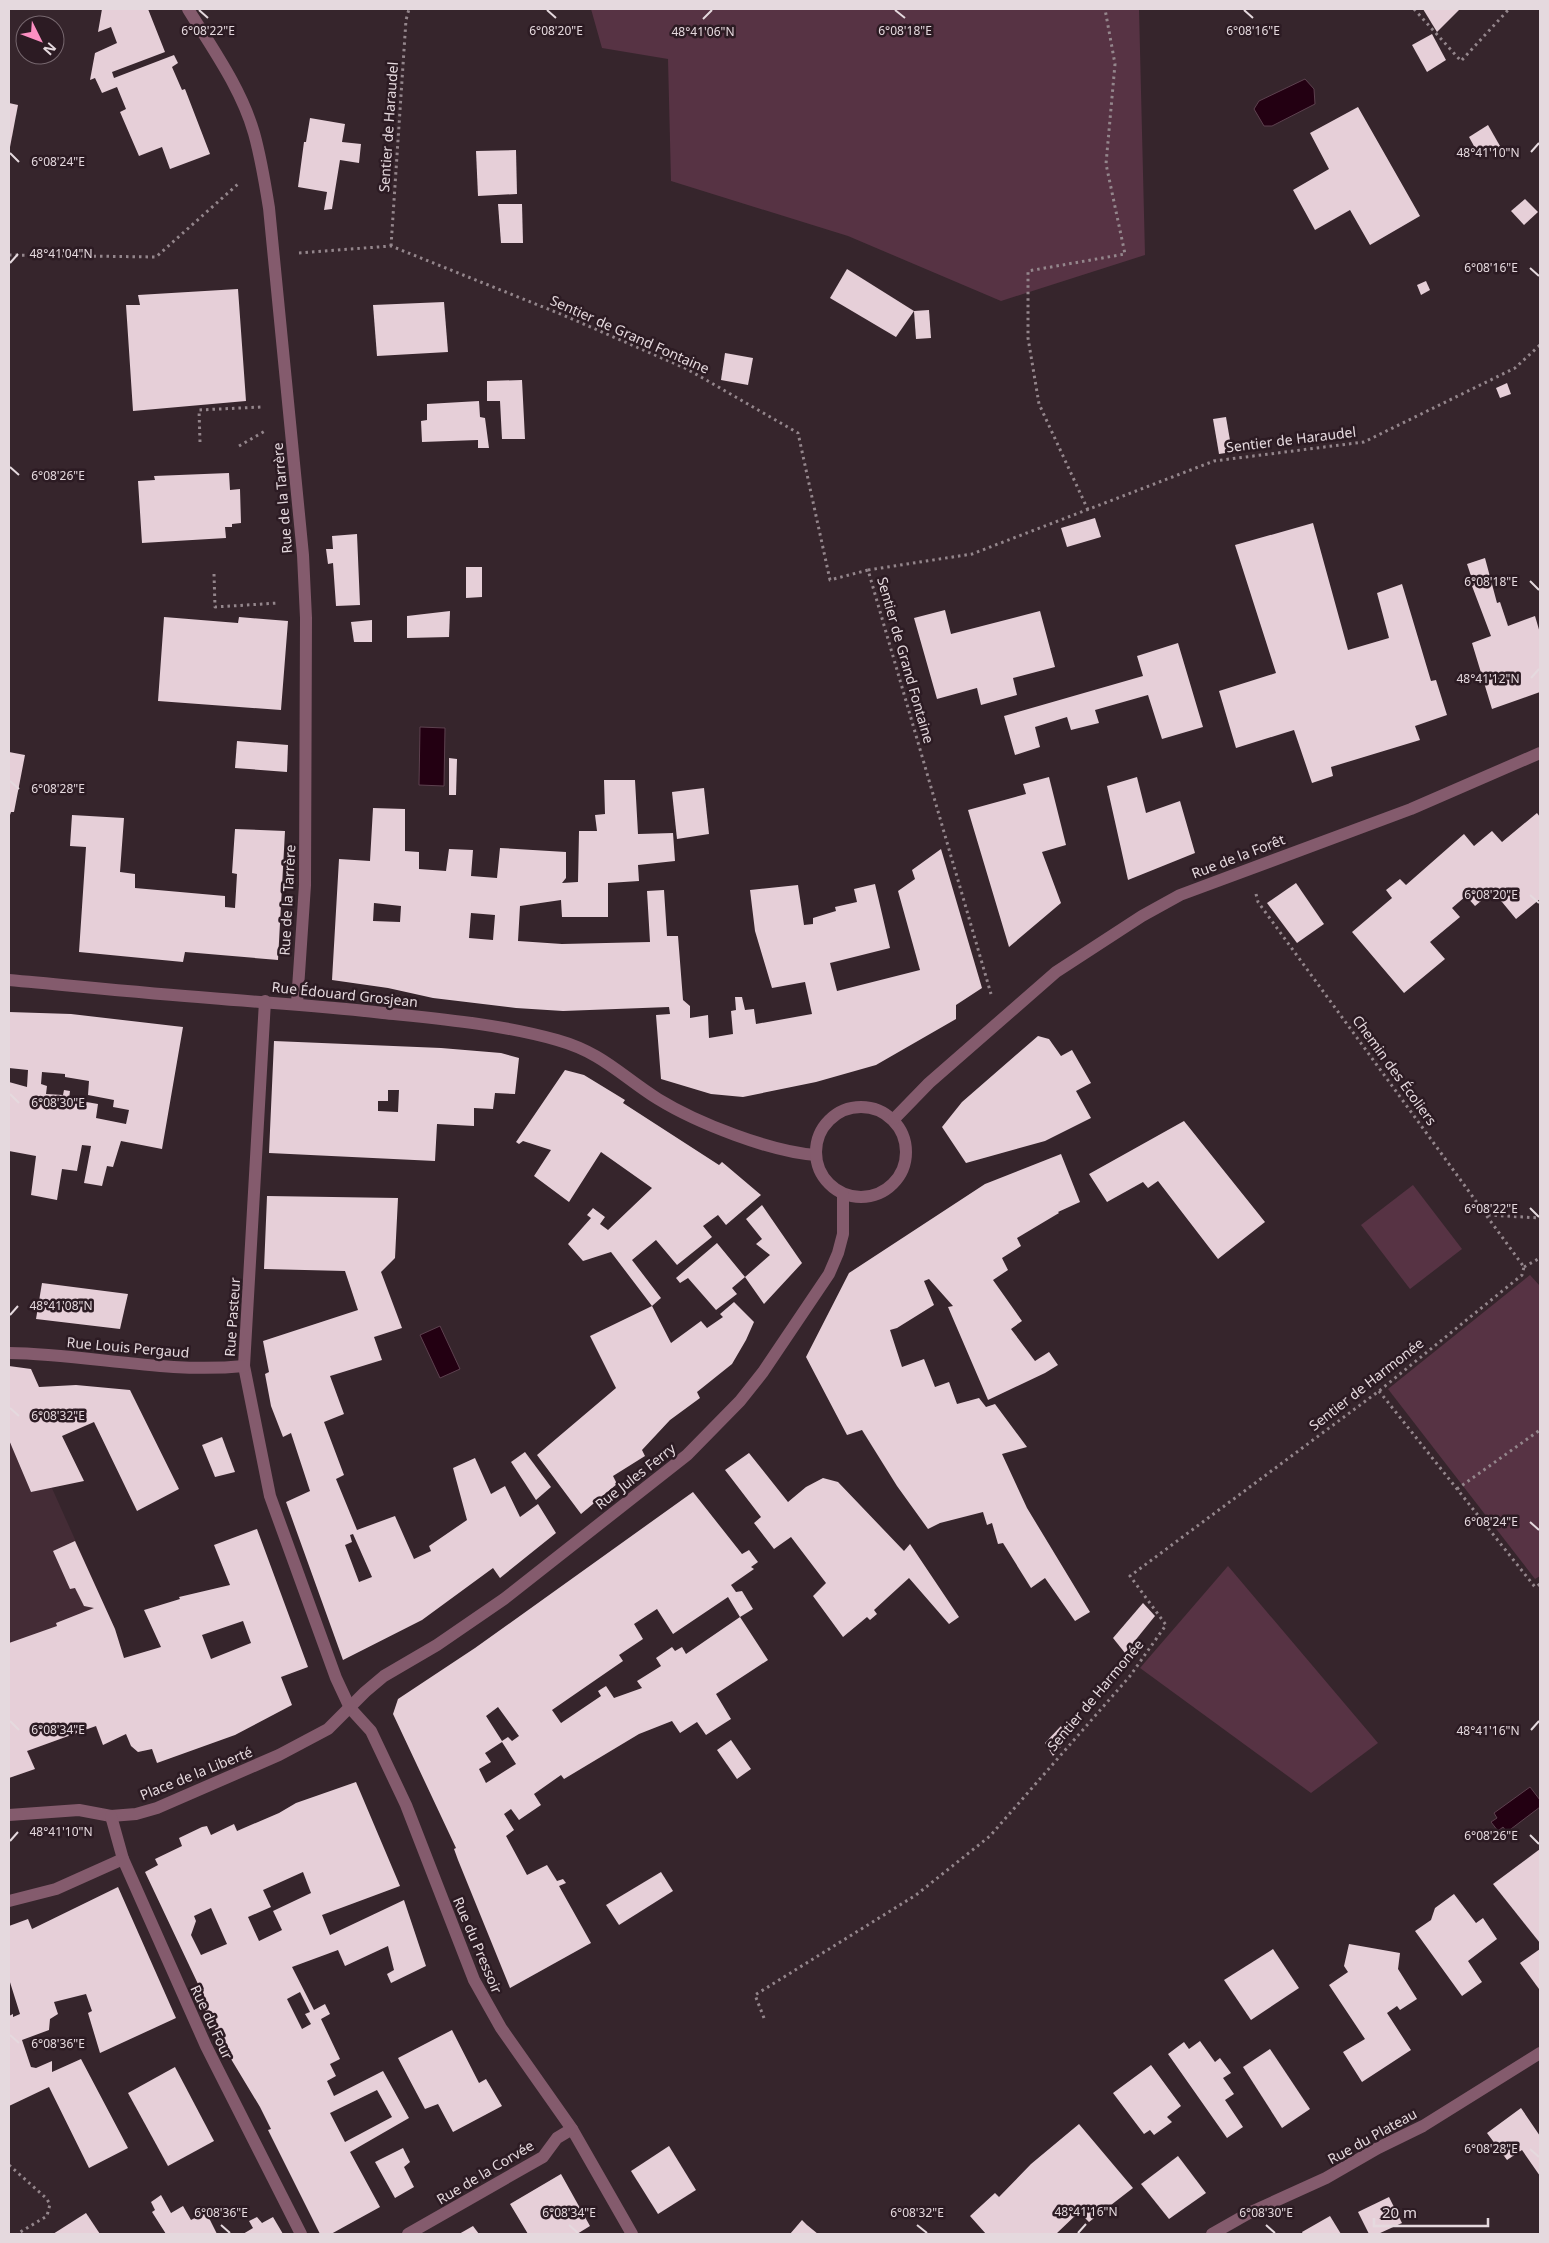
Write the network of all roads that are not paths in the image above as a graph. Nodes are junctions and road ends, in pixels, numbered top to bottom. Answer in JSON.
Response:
{"nodes":[{"id":1,"x":188,"y":9,"type":"edge"},
{"id":2,"x":1540,"y":753,"type":"edge"},
{"id":3,"x":9,"y":980,"type":"edge"},
{"id":4,"x":265,"y":1001,"type":"junction"},
{"id":5,"x":297,"y":1003,"type":"junction"},
{"id":6,"x":894,"y":1120,"type":"junction"},
{"id":7,"x":816,"y":1156,"type":"junction"},
{"id":8,"x":843,"y":1194,"type":"junction"},
{"id":9,"x":9,"y":1353,"type":"edge"},
{"id":10,"x":244,"y":1366,"type":"junction"},
{"id":11,"x":350,"y":1708,"type":"junction"},
{"id":12,"x":9,"y":1815,"type":"edge"},
{"id":13,"x":111,"y":1816,"type":"junction"},
{"id":14,"x":123,"y":1859,"type":"junction"},
{"id":15,"x":9,"y":1900,"type":"edge"},
{"id":16,"x":1540,"y":2053,"type":"edge"},
{"id":17,"x":572,"y":2129,"type":"junction"},
{"id":18,"x":301,"y":2234,"type":"edge"},
{"id":19,"x":408,"y":2234,"type":"edge"},
{"id":20,"x":632,"y":2234,"type":"edge"},
{"id":21,"x":1212,"y":2234,"type":"edge"}],
"edges":[{"from":1,"to":5,"type":"street","name":"Rue de la Tarrère"},
{"from":2,"to":6,"type":"street","name":"Rue de la Forêt"},
{"from":3,"to":4,"type":"street","name":"Rue Édouard Grosjean"},
{"from":4,"to":5,"type":"street","name":"Rue Édouard Grosjean"},
{"from":4,"to":10,"type":"street","name":"Rue Pasteur"},
{"from":5,"to":7,"type":"street","name":"Rue Édouard Grosjean"},
{"from":6,"to":7,"type":"street"},
{"from":6,"to":8,"type":"street"},
{"from":7,"to":8,"type":"street"},
{"from":8,"to":11,"type":"street","name":"Rue Jules Ferry"},
{"from":9,"to":10,"type":"street","name":"Rue Louis Pergaud"},
{"from":10,"to":11,"type":"street","name":"Rue Pasteur"},
{"from":11,"to":13,"type":"street","name":"Place de la Liberté"},
{"from":11,"to":17,"type":"street","name":"Rue du Pressoir"},
{"from":12,"to":13,"type":"street","name":"Place de la Liberté"},
{"from":13,"to":14,"type":"street","name":"Rue du Four"},
{"from":14,"to":15,"type":"street"},
{"from":14,"to":18,"type":"street","name":"Rue du Four"},
{"from":16,"to":21,"type":"street","name":"Rue du Plateau"},
{"from":17,"to":19,"type":"street","name":"Rue de la Corvée"},
{"from":17,"to":20,"type":"street","name":"Rue du Pressoir"}]}
